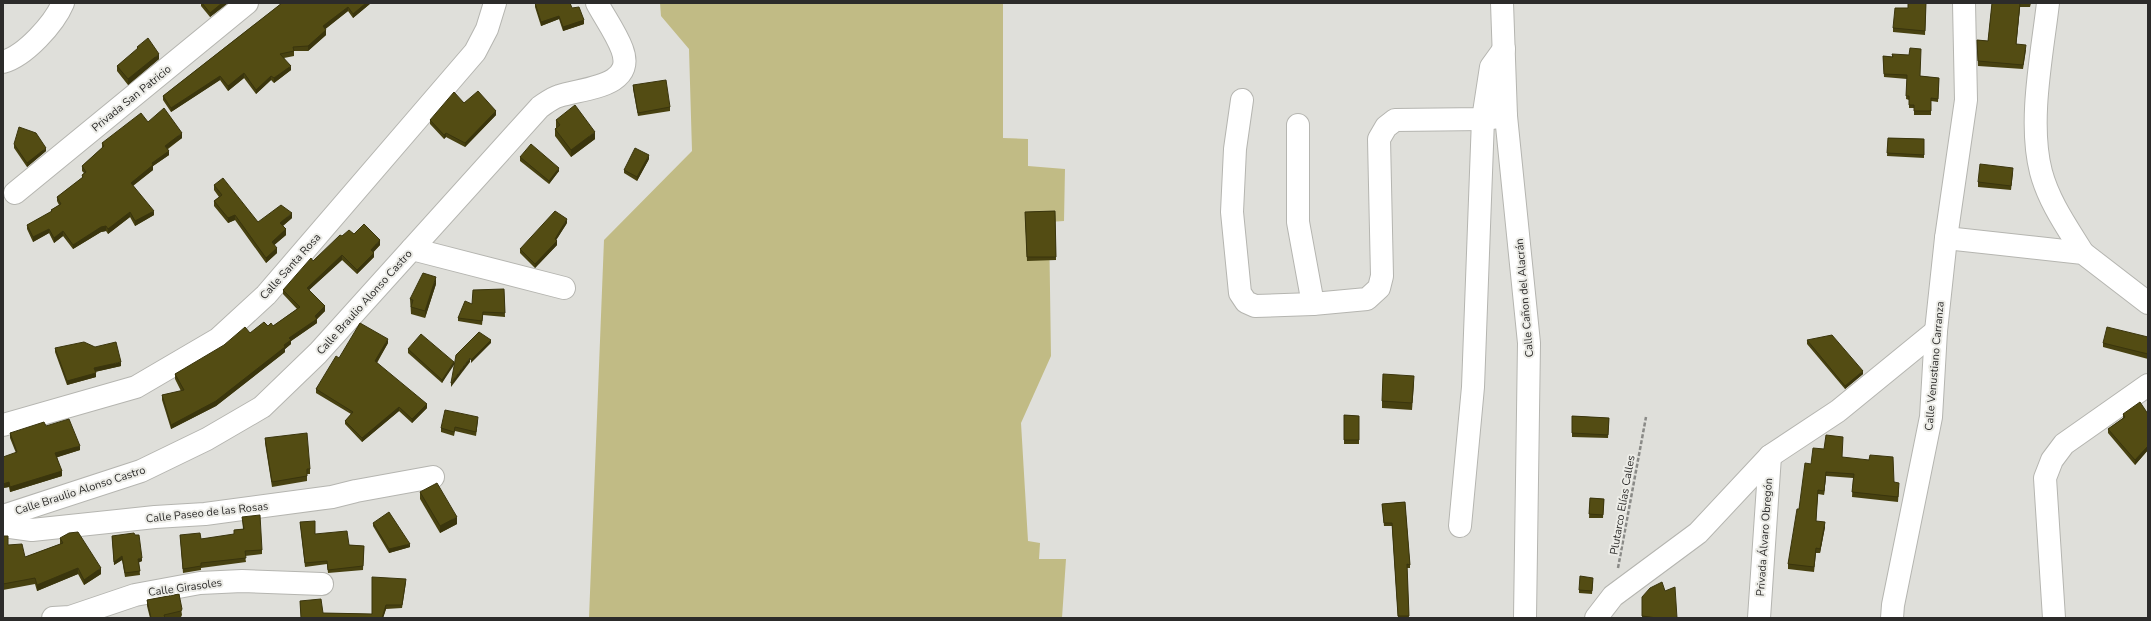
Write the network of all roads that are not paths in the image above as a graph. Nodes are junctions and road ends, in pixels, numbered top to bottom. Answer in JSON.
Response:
{"nodes":[{"id":1,"x":63,"y":3,"type":"edge"},
{"id":2,"x":247,"y":3,"type":"edge"},
{"id":3,"x":495,"y":3,"type":"edge"},
{"id":4,"x":597,"y":3,"type":"edge"},
{"id":5,"x":1502,"y":3,"type":"edge"},
{"id":6,"x":1964,"y":3,"type":"edge"},
{"id":7,"x":2048,"y":3,"type":"edge"},
{"id":8,"x":1504,"y":49,"type":"junction"},
{"id":9,"x":3,"y":62,"type":"edge"},
{"id":10,"x":1242,"y":100,"type":"dead end"},
{"id":11,"x":1506,"y":116,"type":"junction"},
{"id":12,"x":1483,"y":119,"type":"junction"},
{"id":13,"x":1298,"y":125,"type":"dead end"},
{"id":14,"x":15,"y":193,"type":"dead end"},
{"id":15,"x":1946,"y":238,"type":"junction"},
{"id":16,"x":412,"y":249,"type":"junction"},
{"id":17,"x":2083,"y":253,"type":"junction"},
{"id":18,"x":564,"y":288,"type":"dead end"},
{"id":19,"x":2148,"y":303,"type":"edge"},
{"id":20,"x":1313,"y":304,"type":"junction"},
{"id":21,"x":1936,"y":331,"type":"junction"},
{"id":22,"x":2148,"y":385,"type":"edge"},
{"id":23,"x":3,"y":425,"type":"edge"},
{"id":24,"x":1770,"y":456,"type":"junction"},
{"id":25,"x":433,"y":477,"type":"dead end"},
{"id":26,"x":3,"y":516,"type":"edge"},
{"id":27,"x":3,"y":526,"type":"edge"},
{"id":28,"x":1460,"y":526,"type":"dead end"},
{"id":29,"x":322,"y":584,"type":"dead end"},
{"id":30,"x":1613,"y":596,"type":"junction"},
{"id":31,"x":53,"y":618,"type":"edge"},
{"id":32,"x":1525,"y":618,"type":"edge"},
{"id":33,"x":1596,"y":618,"type":"edge"},
{"id":34,"x":1612,"y":618,"type":"edge"},
{"id":35,"x":1759,"y":618,"type":"edge"},
{"id":36,"x":1892,"y":618,"type":"edge"},
{"id":37,"x":2054,"y":618,"type":"edge"}],
"edges":[{"from":1,"to":9,"type":"street"},
{"from":2,"to":14,"type":"street","name":"Privada San Patricio"},
{"from":3,"to":23,"type":"street","name":"Calle Santa Rosa"},
{"from":4,"to":16,"type":"street","name":"Calle Braulio Alonso Castro"},
{"from":5,"to":8,"type":"street","name":"Calle Cañon del Alacrán"},
{"from":6,"to":15,"type":"street","name":"Calle Venustiano Carranza"},
{"from":7,"to":17,"type":"street"},
{"from":8,"to":11,"type":"street","name":"Calle Cañon del Alacrán"},
{"from":8,"to":12,"type":"street"},
{"from":10,"to":20,"type":"street"},
{"from":11,"to":12,"type":"street"},
{"from":11,"to":32,"type":"street","name":"Calle Cañon del Alacrán"},
{"from":12,"to":20,"type":"street"},
{"from":12,"to":28,"type":"street"},
{"from":13,"to":20,"type":"street"},
{"from":15,"to":17,"type":"street"},
{"from":15,"to":21,"type":"street","name":"Calle Venustiano Carranza"},
{"from":16,"to":18,"type":"street"},
{"from":16,"to":26,"type":"street","name":"Calle Braulio Alonso Castro"},
{"from":17,"to":19,"type":"street"},
{"from":21,"to":24,"type":"street"},
{"from":21,"to":36,"type":"street","name":"Calle Venustiano Carranza"},
{"from":22,"to":37,"type":"street"},
{"from":24,"to":30,"type":"street"},
{"from":24,"to":35,"type":"street","name":"Privada Álvaro Obregón"},
{"from":25,"to":27,"type":"street","name":"Calle Paseo de las Rosas"},
{"from":29,"to":31,"type":"street","name":"Calle Girasoles"},
{"from":30,"to":33,"type":"street"},
{"from":30,"to":34,"type":"street"}]}
